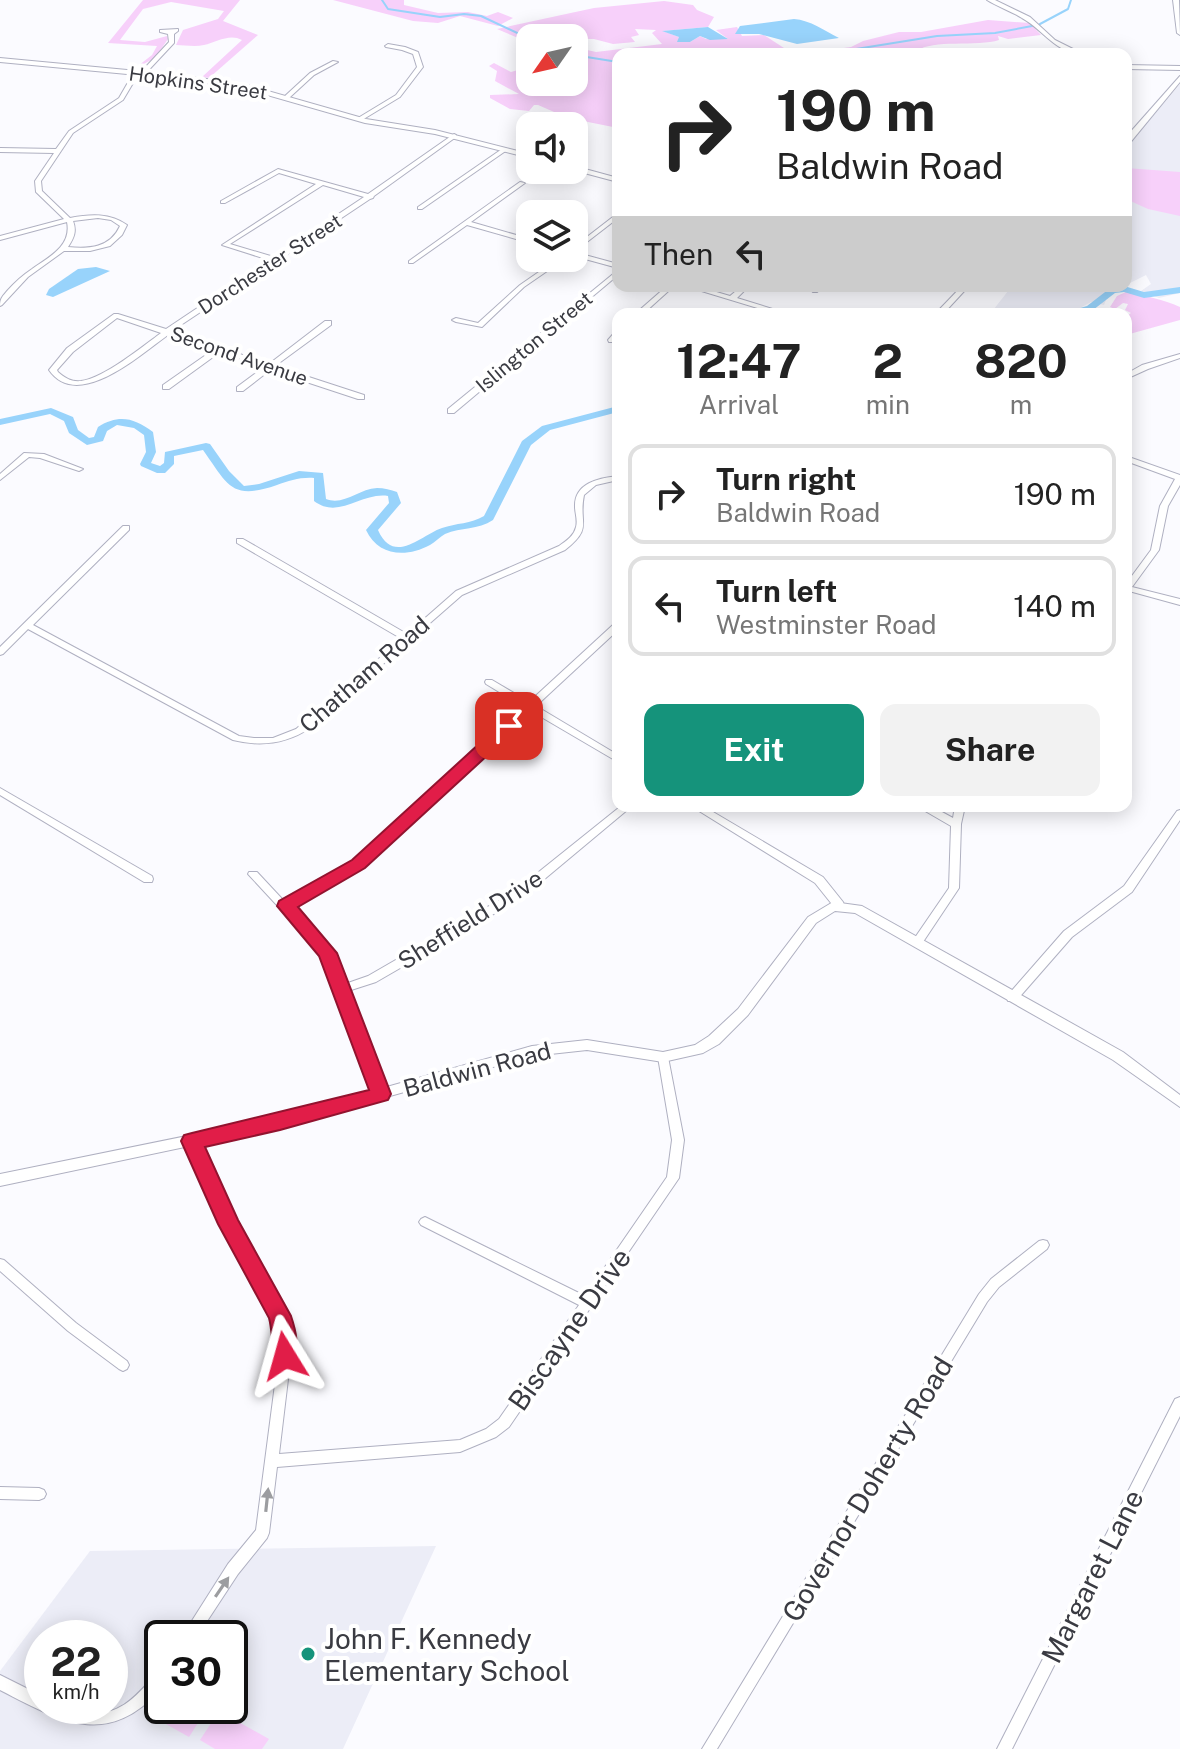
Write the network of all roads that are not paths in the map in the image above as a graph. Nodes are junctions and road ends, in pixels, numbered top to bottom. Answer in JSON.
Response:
{"nodes":[{"id":1,"x":990,"y":0,"type":"edge"},
{"id":2,"x":1176,"y":0,"type":"edge"},
{"id":3,"x":171,"y":33,"type":"dead end"},
{"id":4,"x":1180,"y":33,"type":"edge"},
{"id":5,"x":388,"y":46,"type":"dead end"},
{"id":6,"x":1068,"y":48,"type":"edge"},
{"id":7,"x":0,"y":60,"type":"edge"},
{"id":8,"x":335,"y":62,"type":"dead end"},
{"id":9,"x":1132,"y":67,"type":"edge"},
{"id":10,"x":1180,"y":68,"type":"edge"},
{"id":11,"x":139,"y":73,"type":"junction"},
{"id":12,"x":1180,"y":78,"type":"edge"},
{"id":13,"x":287,"y":97,"type":"junction"},
{"id":14,"x":360,"y":119,"type":"junction"},
{"id":15,"x":1132,"y":135,"type":"edge"},
{"id":16,"x":454,"y":136,"type":"junction"},
{"id":17,"x":0,"y":150,"type":"edge"},
{"id":18,"x":504,"y":150,"type":"junction"},
{"id":19,"x":57,"y":151,"type":"junction"},
{"id":20,"x":516,"y":153,"type":"edge"},
{"id":21,"x":588,"y":172,"type":"edge"},
{"id":22,"x":612,"y":178,"type":"edge"},
{"id":23,"x":322,"y":183,"type":"junction"},
{"id":24,"x":521,"y":184,"type":"edge"},
{"id":25,"x":371,"y":197,"type":"junction"},
{"id":26,"x":223,"y":202,"type":"dead end"},
{"id":27,"x":420,"y":208,"type":"dead end"},
{"id":28,"x":69,"y":220,"type":"junction"},
{"id":29,"x":612,"y":220,"type":"edge"},
{"id":30,"x":467,"y":223,"type":"junction"},
{"id":31,"x":516,"y":237,"type":"edge"},
{"id":32,"x":0,"y":238,"type":"edge"},
{"id":33,"x":588,"y":240,"type":"edge"},
{"id":34,"x":63,"y":249,"type":"junction"},
{"id":35,"x":588,"y":256,"type":"edge"},
{"id":36,"x":275,"y":260,"type":"junction"},
{"id":37,"x":411,"y":262,"type":"dead end"},
{"id":38,"x":612,"y":264,"type":"edge"},
{"id":39,"x":542,"y":272,"type":"edge"},
{"id":40,"x":612,"y":277,"type":"edge"},
{"id":41,"x":664,"y":292,"type":"edge"},
{"id":42,"x":708,"y":292,"type":"edge"},
{"id":43,"x":739,"y":292,"type":"edge"},
{"id":44,"x":960,"y":292,"type":"edge"},
{"id":45,"x":4,"y":294,"type":"edge"},
{"id":46,"x":731,"y":299,"type":"junction"},
{"id":47,"x":0,"y":304,"type":"edge"},
{"id":48,"x":646,"y":308,"type":"edge"},
{"id":49,"x":763,"y":308,"type":"edge"},
{"id":50,"x":945,"y":308,"type":"edge"},
{"id":51,"x":456,"y":320,"type":"dead end"},
{"id":52,"x":328,"y":323,"type":"dead end"},
{"id":53,"x":167,"y":332,"type":"junction"},
{"id":54,"x":220,"y":349,"type":"junction"},
{"id":55,"x":1180,"y":356,"type":"edge"},
{"id":56,"x":271,"y":366,"type":"junction"},
{"id":57,"x":1132,"y":374,"type":"edge"},
{"id":58,"x":81,"y":384,"type":"joint"},
{"id":59,"x":166,"y":387,"type":"dead end"},
{"id":60,"x":240,"y":389,"type":"dead end"},
{"id":61,"x":361,"y":397,"type":"dead end"},
{"id":62,"x":451,"y":411,"type":"dead end"},
{"id":63,"x":1132,"y":460,"type":"edge"},
{"id":64,"x":79,"y":469,"type":"dead end"},
{"id":65,"x":0,"y":478,"type":"edge"},
{"id":66,"x":1180,"y":478,"type":"edge"},
{"id":67,"x":612,"y":479,"type":"edge"},
{"id":68,"x":126,"y":528,"type":"dead end"},
{"id":69,"x":240,"y":541,"type":"dead end"},
{"id":70,"x":1132,"y":582,"type":"edge"},
{"id":71,"x":1132,"y":590,"type":"edge"},
{"id":72,"x":1180,"y":602,"type":"edge"},
{"id":73,"x":27,"y":625,"type":"junction"},
{"id":74,"x":612,"y":634,"type":"edge"},
{"id":75,"x":407,"y":638,"type":"junction"},
{"id":76,"x":0,"y":652,"type":"edge"},
{"id":77,"x":489,"y":682,"type":"dead end"},
{"id":78,"x":530,"y":706,"type":"junction"},
{"id":79,"x":612,"y":755,"type":"edge"},
{"id":80,"x":0,"y":791,"type":"edge"},
{"id":81,"x":620,"y":812,"type":"edge"},
{"id":82,"x":706,"y":812,"type":"edge"},
{"id":83,"x":934,"y":812,"type":"edge"},
{"id":84,"x":959,"y":812,"type":"edge"},
{"id":85,"x":1180,"y":813,"type":"edge"},
{"id":86,"x":956,"y":824,"type":"junction"},
{"id":87,"x":253,"y":874,"type":"dead end"},
{"id":88,"x":148,"y":879,"type":"dead end"},
{"id":89,"x":839,"y":905,"type":"junction"},
{"id":90,"x":286,"y":906,"type":"junction"},
{"id":91,"x":917,"y":942,"type":"junction"},
{"id":92,"x":343,"y":989,"type":"junction"},
{"id":93,"x":1012,"y":998,"type":"junction"},
{"id":94,"x":663,"y":1057,"type":"junction"},
{"id":95,"x":381,"y":1094,"type":"junction"},
{"id":96,"x":1180,"y":1102,"type":"edge"},
{"id":97,"x":192,"y":1141,"type":"junction"},
{"id":98,"x":0,"y":1180,"type":"edge"},
{"id":99,"x":425,"y":1222,"type":"dead end"},
{"id":100,"x":1043,"y":1245,"type":"dead end"},
{"id":101,"x":0,"y":1264,"type":"edge"},
{"id":102,"x":587,"y":1303,"type":"junction"},
{"id":103,"x":123,"y":1365,"type":"dead end"},
{"id":104,"x":1180,"y":1403,"type":"edge"},
{"id":105,"x":271,"y":1461,"type":"junction"},
{"id":106,"x":0,"y":1493,"type":"edge"},
{"id":107,"x":39,"y":1494,"type":"dead end"},
{"id":108,"x":200,"y":1620,"type":"edge"},
{"id":109,"x":0,"y":1682,"type":"edge"},
{"id":110,"x":24,"y":1695,"type":"edge"},
{"id":111,"x":144,"y":1698,"type":"edge"},
{"id":112,"x":128,"y":1710,"type":"edge"},
{"id":113,"x":709,"y":1749,"type":"edge"},
{"id":114,"x":1004,"y":1749,"type":"edge"}],
"edges":[{"from":1,"to":6,"type":"street"},
{"from":2,"to":4,"type":"street"},
{"from":3,"to":11,"type":"street"},
{"from":5,"to":14,"type":"street"},
{"from":7,"to":11,"type":"street","name":"Hopkins Street"},
{"from":8,"to":13,"type":"street"},
{"from":9,"to":10,"type":"street"},
{"from":11,"to":13,"type":"street","name":"Hopkins Street"},
{"from":11,"to":19,"type":"street"},
{"from":12,"to":15,"type":"street"},
{"from":13,"to":14,"type":"street","name":"Hopkins Street"},
{"from":14,"to":16,"type":"street","name":"Hopkins Street"},
{"from":16,"to":18,"type":"street","name":"Hopkins Street"},
{"from":16,"to":25,"type":"street","name":"Dorchester Street"},
{"from":17,"to":19,"type":"street"},
{"from":18,"to":20,"type":"street","name":"Hopkins Street"},
{"from":18,"to":27,"type":"street"},
{"from":19,"to":28,"type":"street"},
{"from":21,"to":22,"type":"street"},
{"from":23,"to":25,"type":"street"},
{"from":23,"to":26,"type":"street"},
{"from":23,"to":36,"type":"street"},
{"from":24,"to":30,"type":"street"},
{"from":25,"to":36,"type":"street","name":"Dorchester Street"},
{"from":28,"to":32,"type":"street"},
{"from":28,"to":34,"type":"street"},
{"from":28,"to":34,"type":"street"},
{"from":29,"to":33,"type":"street"},
{"from":30,"to":31,"type":"street"},
{"from":30,"to":37,"type":"street"},
{"from":34,"to":45,"type":"street"},
{"from":35,"to":38,"type":"street"},
{"from":36,"to":53,"type":"street","name":"Dorchester Street"},
{"from":39,"to":51,"type":"street"},
{"from":40,"to":62,"type":"street","name":"Islington Street"},
{"from":41,"to":48,"type":"street"},
{"from":42,"to":46,"type":"street"},
{"from":43,"to":46,"type":"street"},
{"from":44,"to":50,"type":"street"},
{"from":45,"to":47,"type":"street"},
{"from":46,"to":49,"type":"street"},
{"from":52,"to":56,"type":"street"},
{"from":53,"to":54,"type":"street","name":"Second Avenue"},
{"from":53,"to":58,"type":"street","name":"Dorchester Street"},
{"from":53,"to":58,"type":"street","name":"Second Avenue"},
{"from":54,"to":56,"type":"street","name":"Second Avenue"},
{"from":54,"to":59,"type":"street"},
{"from":55,"to":57,"type":"street"},
{"from":56,"to":60,"type":"street"},
{"from":56,"to":61,"type":"street","name":"Second Avenue"},
{"from":63,"to":66,"type":"street"},
{"from":64,"to":65,"type":"street"},
{"from":66,"to":70,"type":"street"},
{"from":67,"to":75,"type":"street","name":"Chatham Road"},
{"from":68,"to":73,"type":"street"},
{"from":69,"to":75,"type":"street"},
{"from":71,"to":72,"type":"street"},
{"from":73,"to":75,"type":"street","name":"Chatham Road"},
{"from":73,"to":76,"type":"street"},
{"from":74,"to":78,"type":"street"},
{"from":77,"to":78,"type":"street"},
{"from":78,"to":79,"type":"street"},
{"from":78,"to":90,"type":"street"},
{"from":80,"to":88,"type":"street"},
{"from":81,"to":92,"type":"street","name":"Sheffield Drive"},
{"from":82,"to":89,"type":"street"},
{"from":83,"to":86,"type":"street"},
{"from":84,"to":86,"type":"street"},
{"from":85,"to":93,"type":"street"},
{"from":86,"to":91,"type":"street"},
{"from":87,"to":90,"type":"street"},
{"from":89,"to":91,"type":"street"},
{"from":89,"to":94,"type":"street","name":"Baldwin Road"},
{"from":90,"to":92,"type":"street"},
{"from":91,"to":93,"type":"street"},
{"from":92,"to":95,"type":"street"},
{"from":93,"to":96,"type":"street"},
{"from":94,"to":95,"type":"street","name":"Baldwin Road"},
{"from":94,"to":102,"type":"street","name":"Biscayne Drive"},
{"from":95,"to":97,"type":"street","name":"Baldwin Road"},
{"from":97,"to":98,"type":"street","name":"Baldwin Road"},
{"from":97,"to":105,"type":"street"},
{"from":99,"to":102,"type":"street"},
{"from":100,"to":113,"type":"street","name":"Governor Doherty Road"},
{"from":101,"to":103,"type":"street"},
{"from":102,"to":105,"type":"street","name":"Biscayne Drive"},
{"from":104,"to":114,"type":"street","name":"Margaret Lane"},
{"from":108,"to":105,"type":"street","one_way":true},
{"from":106,"to":107,"type":"street"},
{"from":109,"to":110,"type":"street"},
{"from":111,"to":112,"type":"street"}]}
